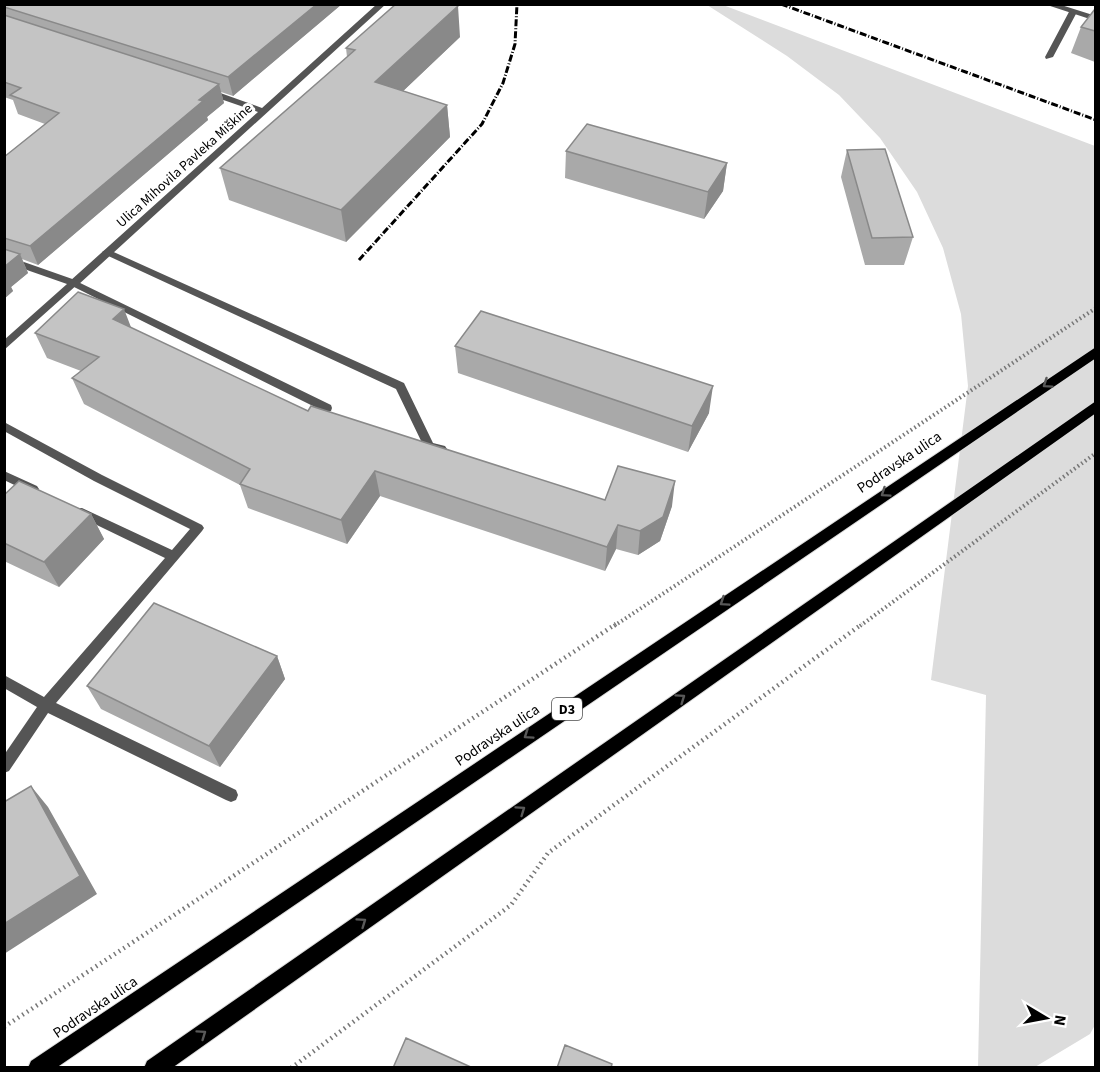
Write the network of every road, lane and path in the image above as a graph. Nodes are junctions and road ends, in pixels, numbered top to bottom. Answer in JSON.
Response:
{"nodes":[{"id":1,"x":382,"y":4,"type":"edge"},
{"id":2,"x":1048,"y":4,"type":"edge"},
{"id":3,"x":1072,"y":12,"type":"junction"},
{"id":4,"x":1095,"y":19,"type":"edge"},
{"id":5,"x":1048,"y":57,"type":"dead end"},
{"id":6,"x":197,"y":88,"type":"edge"},
{"id":7,"x":264,"y":111,"type":"junction"},
{"id":8,"x":107,"y":252,"type":"junction"},
{"id":9,"x":4,"y":258,"type":"edge"},
{"id":10,"x":74,"y":283,"type":"junction"},
{"id":11,"x":1095,"y":308,"type":"edge"},
{"id":12,"x":4,"y":346,"type":"edge"},
{"id":13,"x":1095,"y":351,"type":"edge"},
{"id":14,"x":1095,"y":406,"type":"edge"},
{"id":15,"x":327,"y":408,"type":"edge"},
{"id":16,"x":4,"y":426,"type":"edge"},
{"id":17,"x":451,"y":452,"type":"edge"},
{"id":18,"x":1095,"y":453,"type":"edge"},
{"id":19,"x":4,"y":475,"type":"edge"},
{"id":20,"x":46,"y":495,"type":"edge"},
{"id":21,"x":67,"y":505,"type":"edge"},
{"id":22,"x":172,"y":556,"type":"junction"},
{"id":23,"x":4,"y":681,"type":"edge"},
{"id":24,"x":46,"y":705,"type":"junction"},
{"id":25,"x":4,"y":767,"type":"edge"},
{"id":26,"x":231,"y":795,"type":"dead end"},
{"id":27,"x":4,"y":1027,"type":"edge"},
{"id":28,"x":38,"y":1068,"type":"edge"},
{"id":29,"x":154,"y":1068,"type":"edge"},
{"id":30,"x":291,"y":1068,"type":"edge"}],
"edges":[{"from":1,"to":7,"type":"street","name":"Ulica Mihovila Pavleka Miškine"},
{"from":2,"to":3,"type":"street"},
{"from":3,"to":4,"type":"street"},
{"from":3,"to":5,"type":"street"},
{"from":6,"to":7,"type":"street"},
{"from":7,"to":8,"type":"street","name":"Ulica Mihovila Pavleka Miškine"},
{"from":8,"to":10,"type":"street","name":"Ulica Mihovila Pavleka Miškine"},
{"from":8,"to":17,"type":"street"},
{"from":9,"to":10,"type":"street"},
{"from":10,"to":12,"type":"street","name":"Ulica Mihovila Pavleka Miškine"},
{"from":10,"to":15,"type":"street"},
{"from":11,"to":27,"type":"path"},
{"from":13,"to":28,"type":"main road","name":"Podravska ulica","number":"D3","one_way":true},
{"from":29,"to":14,"type":"main road","one_way":true},
{"from":16,"to":22,"type":"street"},
{"from":18,"to":30,"type":"path"},
{"from":19,"to":20,"type":"street"},
{"from":21,"to":22,"type":"street"},
{"from":22,"to":24,"type":"street"},
{"from":23,"to":24,"type":"street"},
{"from":24,"to":25,"type":"street"},
{"from":24,"to":26,"type":"street"}]}
